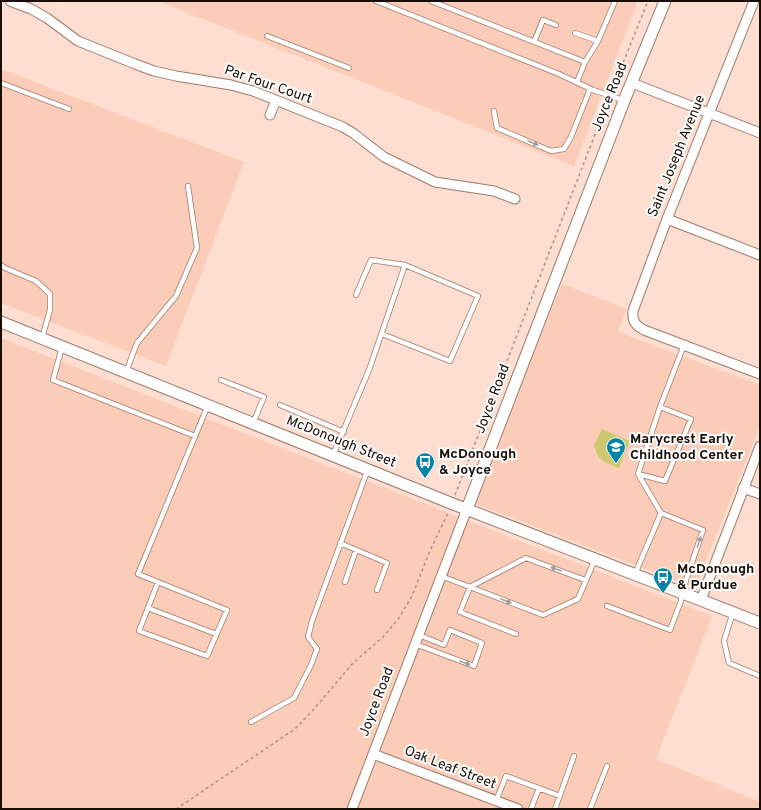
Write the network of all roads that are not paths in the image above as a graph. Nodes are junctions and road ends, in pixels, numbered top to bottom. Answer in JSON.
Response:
{"nodes":[{"id":1,"x":10,"y":1,"type":"edge"},
{"id":2,"x":376,"y":1,"type":"edge"},
{"id":3,"x":431,"y":1,"type":"edge"},
{"id":4,"x":615,"y":1,"type":"edge"},
{"id":5,"x":665,"y":1,"type":"edge"},
{"id":6,"x":752,"y":5,"type":"edge"},
{"id":7,"x":760,"y":13,"type":"edge"},
{"id":8,"x":556,"y":25,"type":"dead end"},
{"id":9,"x":575,"y":33,"type":"dead end"},
{"id":10,"x":267,"y":36,"type":"dead end"},
{"id":11,"x":534,"y":42,"type":"junction"},
{"id":12,"x":598,"y":42,"type":"junction"},
{"id":13,"x":585,"y":62,"type":"junction"},
{"id":14,"x":349,"y":68,"type":"dead end"},
{"id":15,"x":576,"y":82,"type":"junction"},
{"id":16,"x":1,"y":83,"type":"edge"},
{"id":17,"x":632,"y":83,"type":"junction"},
{"id":18,"x":590,"y":89,"type":"junction"},
{"id":19,"x":276,"y":100,"type":"junction"},
{"id":20,"x":624,"y":101,"type":"junction"},
{"id":21,"x":69,"y":109,"type":"dead end"},
{"id":22,"x":494,"y":111,"type":"dead end"},
{"id":23,"x":709,"y":113,"type":"junction"},
{"id":24,"x":270,"y":114,"type":"dead end"},
{"id":25,"x":760,"y":133,"type":"edge"},
{"id":26,"x":188,"y":186,"type":"dead end"},
{"id":27,"x":515,"y":199,"type":"dead end"},
{"id":28,"x":668,"y":219,"type":"junction"},
{"id":29,"x":760,"y":255,"type":"edge"},
{"id":30,"x":1,"y":265,"type":"edge"},
{"id":31,"x":405,"y":265,"type":"junction"},
{"id":32,"x":356,"y":295,"type":"dead end"},
{"id":33,"x":1,"y":322,"type":"edge"},
{"id":34,"x":382,"y":334,"type":"junction"},
{"id":35,"x":42,"y":338,"type":"junction"},
{"id":36,"x":684,"y":345,"type":"junction"},
{"id":37,"x":62,"y":347,"type":"junction"},
{"id":38,"x":126,"y":372,"type":"junction"},
{"id":39,"x":760,"y":374,"type":"edge"},
{"id":40,"x":221,"y":380,"type":"dead end"},
{"id":41,"x":208,"y":405,"type":"junction"},
{"id":42,"x":280,"y":406,"type":"dead end"},
{"id":43,"x":660,"y":407,"type":"junction"},
{"id":44,"x":253,"y":423,"type":"junction"},
{"id":45,"x":344,"y":432,"type":"junction"},
{"id":46,"x":195,"y":436,"type":"junction"},
{"id":47,"x":760,"y":446,"type":"edge"},
{"id":48,"x":333,"y":455,"type":"junction"},
{"id":49,"x":368,"y":470,"type":"junction"},
{"id":50,"x":638,"y":474,"type":"junction"},
{"id":51,"x":744,"y":488,"type":"junction"},
{"id":52,"x":760,"y":494,"type":"edge"},
{"id":53,"x":467,"y":509,"type":"junction"},
{"id":54,"x":661,"y":513,"type":"junction"},
{"id":55,"x":340,"y":543,"type":"junction"},
{"id":56,"x":356,"y":550,"type":"junction"},
{"id":57,"x":595,"y":559,"type":"junction"},
{"id":58,"x":635,"y":574,"type":"junction"},
{"id":59,"x":441,"y":576,"type":"junction"},
{"id":60,"x":586,"y":580,"type":"junction"},
{"id":61,"x":158,"y":582,"type":"junction"},
{"id":62,"x":345,"y":582,"type":"dead end"},
{"id":63,"x":470,"y":587,"type":"junction"},
{"id":64,"x":377,"y":590,"type":"dead end"},
{"id":65,"x":682,"y":592,"type":"junction"},
{"id":66,"x":701,"y":600,"type":"junction"},
{"id":67,"x":607,"y":606,"type":"dead end"},
{"id":68,"x":148,"y":608,"type":"junction"},
{"id":69,"x":733,"y":612,"type":"junction"},
{"id":70,"x":760,"y":623,"type":"edge"},
{"id":71,"x":216,"y":634,"type":"junction"},
{"id":72,"x":516,"y":634,"type":"dead end"},
{"id":73,"x":419,"y":635,"type":"junction"},
{"id":74,"x":415,"y":644,"type":"junction"},
{"id":75,"x":444,"y":645,"type":"junction"},
{"id":76,"x":441,"y":654,"type":"junction"},
{"id":77,"x":760,"y":676,"type":"edge"},
{"id":78,"x":251,"y":722,"type":"dead end"},
{"id":79,"x":373,"y":754,"type":"junction"},
{"id":80,"x":574,"y":756,"type":"dead end"},
{"id":81,"x":607,"y":766,"type":"dead end"},
{"id":82,"x":539,"y":788,"type":"junction"},
{"id":83,"x":560,"y":796,"type":"junction"},
{"id":84,"x":496,"y":801,"type":"junction"},
{"id":85,"x":352,"y":809,"type":"edge"},
{"id":86,"x":518,"y":809,"type":"edge"},
{"id":87,"x":531,"y":809,"type":"edge"},
{"id":88,"x":555,"y":809,"type":"edge"},
{"id":89,"x":590,"y":809,"type":"edge"}],
"edges":[{"from":1,"to":19,"type":"street","name":"Par Four Court"},
{"from":2,"to":15,"type":"lane"},
{"from":3,"to":11,"type":"lane"},
{"from":4,"to":12,"type":"lane"},
{"from":5,"to":17,"type":"street","name":"Joyce Road"},
{"from":6,"to":7,"type":"street"},
{"from":6,"to":23,"type":"street","name":"Saint Joseph Avenue"},
{"from":8,"to":11,"type":"lane"},
{"from":9,"to":12,"type":"lane"},
{"from":10,"to":14,"type":"lane"},
{"from":11,"to":13,"type":"lane"},
{"from":12,"to":13,"type":"lane"},
{"from":13,"to":15,"type":"lane"},
{"from":15,"to":18,"type":"lane"},
{"from":16,"to":21,"type":"lane"},
{"from":17,"to":20,"type":"street","name":"Joyce Road"},
{"from":17,"to":23,"type":"street"},
{"from":18,"to":20,"type":"lane"},
{"from":22,"to":18,"type":"lane","one_way":true},
{"from":19,"to":24,"type":"street"},
{"from":19,"to":27,"type":"street","name":"Par Four Court"},
{"from":20,"to":53,"type":"street","name":"Joyce Road"},
{"from":23,"to":25,"type":"street"},
{"from":23,"to":28,"type":"street","name":"Saint Joseph Avenue"},
{"from":26,"to":38,"type":"lane"},
{"from":28,"to":29,"type":"street"},
{"from":28,"to":36,"type":"street","name":"Saint Joseph Avenue"},
{"from":30,"to":35,"type":"lane"},
{"from":31,"to":32,"type":"lane"},
{"from":31,"to":34,"type":"lane"},
{"from":31,"to":34,"type":"lane"},
{"from":33,"to":35,"type":"street","name":"McDonough Street"},
{"from":34,"to":45,"type":"lane"},
{"from":35,"to":37,"type":"street","name":"McDonough Street"},
{"from":36,"to":39,"type":"street"},
{"from":36,"to":43,"type":"lane"},
{"from":37,"to":38,"type":"street","name":"McDonough Street"},
{"from":37,"to":46,"type":"lane"},
{"from":38,"to":41,"type":"street","name":"McDonough Street"},
{"from":40,"to":44,"type":"lane"},
{"from":41,"to":44,"type":"street","name":"McDonough Street"},
{"from":41,"to":46,"type":"lane"},
{"from":42,"to":45,"type":"lane"},
{"from":43,"to":50,"type":"lane"},
{"from":43,"to":50,"type":"lane"},
{"from":44,"to":48,"type":"street","name":"McDonough Street"},
{"from":45,"to":48,"type":"lane"},
{"from":46,"to":61,"type":"lane"},
{"from":47,"to":51,"type":"street"},
{"from":48,"to":49,"type":"street","name":"McDonough Street"},
{"from":49,"to":53,"type":"street","name":"McDonough Street"},
{"from":49,"to":55,"type":"lane"},
{"from":50,"to":54,"type":"lane"},
{"from":51,"to":52,"type":"street"},
{"from":51,"to":66,"type":"street"},
{"from":53,"to":57,"type":"street","name":"McDonough Street"},
{"from":53,"to":59,"type":"street","name":"Joyce Road"},
{"from":54,"to":58,"type":"lane"},
{"from":65,"to":54,"type":"lane","one_way":true},
{"from":55,"to":56,"type":"lane"},
{"from":55,"to":78,"type":"lane"},
{"from":56,"to":62,"type":"lane"},
{"from":56,"to":64,"type":"lane"},
{"from":57,"to":58,"type":"street","name":"McDonough Street"},
{"from":57,"to":60,"type":"lane"},
{"from":58,"to":65,"type":"street","name":"McDonough Street"},
{"from":59,"to":63,"type":"lane"},
{"from":59,"to":73,"type":"street","name":"Joyce Road"},
{"from":60,"to":63,"type":"lane","one_way":true},
{"from":63,"to":60,"type":"lane","one_way":true},
{"from":61,"to":68,"type":"lane"},
{"from":61,"to":71,"type":"lane"},
{"from":63,"to":72,"type":"lane"},
{"from":65,"to":66,"type":"street","name":"McDonough Street"},
{"from":65,"to":67,"type":"lane"},
{"from":66,"to":69,"type":"street","name":"McDonough Street"},
{"from":68,"to":71,"type":"lane"},
{"from":68,"to":71,"type":"lane"},
{"from":69,"to":70,"type":"street","name":"McDonough Street"},
{"from":69,"to":77,"type":"lane"},
{"from":73,"to":74,"type":"street","name":"Joyce Road"},
{"from":73,"to":75,"type":"lane"},
{"from":74,"to":76,"type":"lane"},
{"from":74,"to":79,"type":"street","name":"Joyce Road"},
{"from":75,"to":76,"type":"lane"},
{"from":76,"to":75,"type":"lane","one_way":true},
{"from":79,"to":84,"type":"street","name":"Oak Leaf Street"},
{"from":79,"to":85,"type":"street","name":"Joyce Road"},
{"from":80,"to":83,"type":"lane"},
{"from":81,"to":89,"type":"lane"},
{"from":82,"to":83,"type":"lane"},
{"from":82,"to":84,"type":"lane"},
{"from":82,"to":87,"type":"lane"},
{"from":83,"to":88,"type":"lane"},
{"from":84,"to":86,"type":"street","name":"Oak Leaf Street"}]}
